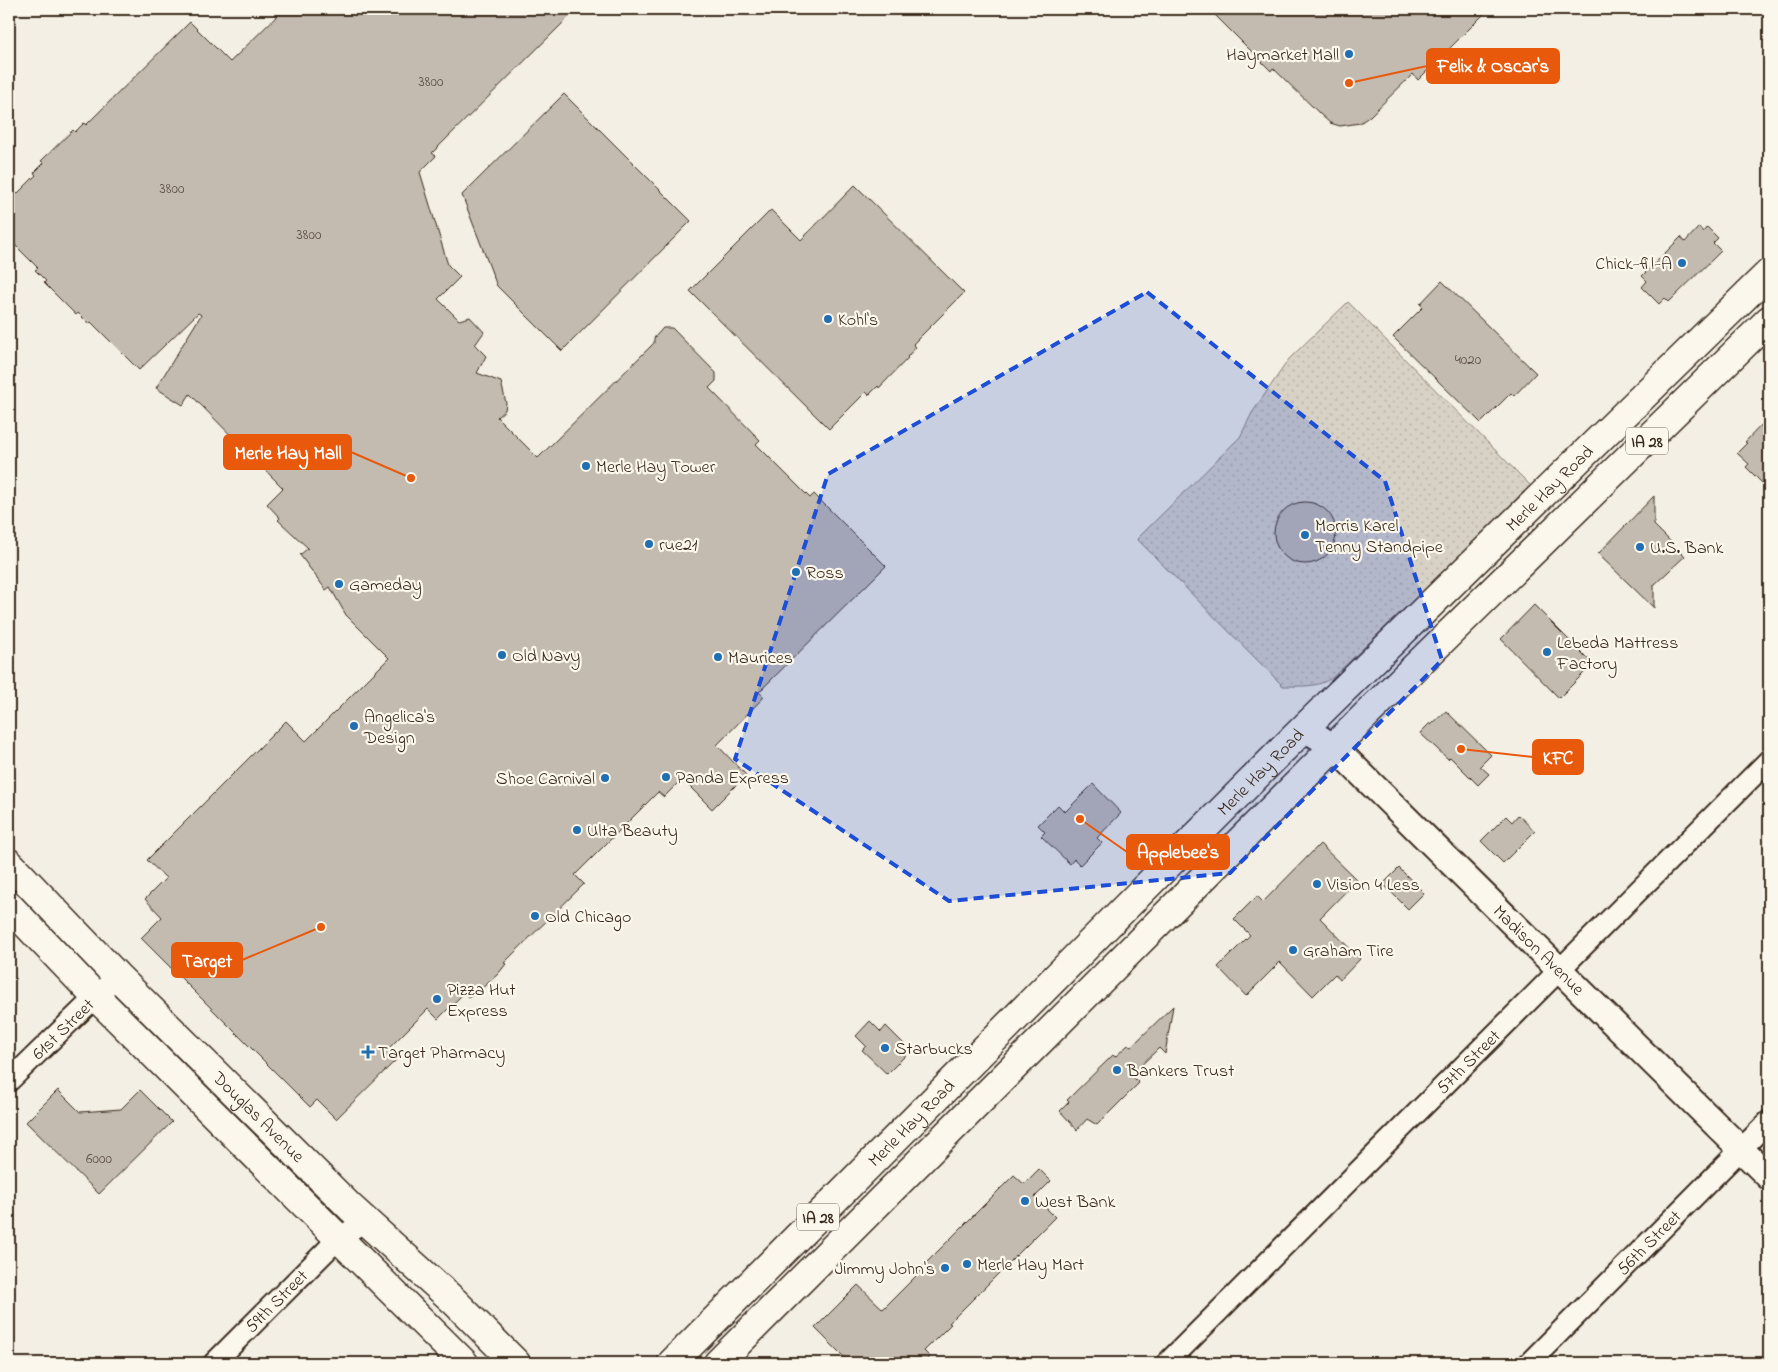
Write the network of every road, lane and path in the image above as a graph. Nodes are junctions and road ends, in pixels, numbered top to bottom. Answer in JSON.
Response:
{"nodes":[{"id":1,"x":1769,"y":273,"type":"edge"},
{"id":2,"x":1769,"y":320,"type":"edge"},
{"id":3,"x":1304,"y":728,"type":"junction"},
{"id":4,"x":1334,"y":747,"type":"junction"},
{"id":5,"x":1769,"y":760,"type":"edge"},
{"id":6,"x":9,"y":863,"type":"edge"},
{"id":7,"x":9,"y":906,"type":"edge"},
{"id":8,"x":1559,"y":970,"type":"junction"},
{"id":9,"x":117,"y":976,"type":"junction"},
{"id":10,"x":96,"y":997,"type":"junction"},
{"id":11,"x":9,"y":1081,"type":"edge"},
{"id":12,"x":1769,"y":1121,"type":"edge"},
{"id":13,"x":1741,"y":1149,"type":"junction"},
{"id":14,"x":1769,"y":1177,"type":"edge"},
{"id":15,"x":358,"y":1215,"type":"junction"},
{"id":16,"x":339,"y":1238,"type":"junction"},
{"id":17,"x":214,"y":1363,"type":"edge"},
{"id":18,"x":464,"y":1363,"type":"edge"},
{"id":19,"x":516,"y":1363,"type":"edge"},
{"id":20,"x":672,"y":1363,"type":"edge"},
{"id":21,"x":718,"y":1363,"type":"edge"},
{"id":22,"x":1167,"y":1363,"type":"edge"},
{"id":23,"x":1529,"y":1363,"type":"edge"}],
"edges":[{"from":1,"to":3,"type":"main road","name":"Merle Hay Road","number":"IA 28"},
{"from":2,"to":4,"type":"main road","name":"Merle Hay Road","number":"IA 28"},
{"from":3,"to":4,"type":"street","name":"Madison Avenue"},
{"from":3,"to":20,"type":"main road","name":"Merle Hay Road","number":"IA 28"},
{"from":4,"to":8,"type":"street","name":"Madison Avenue"},
{"from":4,"to":21,"type":"main road","name":"Merle Hay Road","number":"IA 28"},
{"from":5,"to":8,"type":"street","name":"57th Street"},
{"from":6,"to":9,"type":"main road","name":"Douglas Avenue"},
{"from":7,"to":10,"type":"main road","name":"Douglas Avenue"},
{"from":8,"to":13,"type":"street","name":"Madison Avenue"},
{"from":8,"to":22,"type":"street","name":"57th Street"},
{"from":9,"to":10,"type":"street","name":"61st Street"},
{"from":9,"to":15,"type":"main road","name":"Douglas Avenue"},
{"from":10,"to":11,"type":"street","name":"61st Street"},
{"from":10,"to":16,"type":"main road","name":"Douglas Avenue"},
{"from":12,"to":13,"type":"street","name":"56th Street"},
{"from":13,"to":14,"type":"street","name":"Madison Avenue"},
{"from":13,"to":23,"type":"street","name":"56th Street"},
{"from":15,"to":16,"type":"street","name":"59th Street"},
{"from":15,"to":19,"type":"main road","name":"Douglas Avenue"},
{"from":16,"to":17,"type":"street","name":"59th Street"},
{"from":16,"to":18,"type":"main road","name":"Douglas Avenue"}]}
